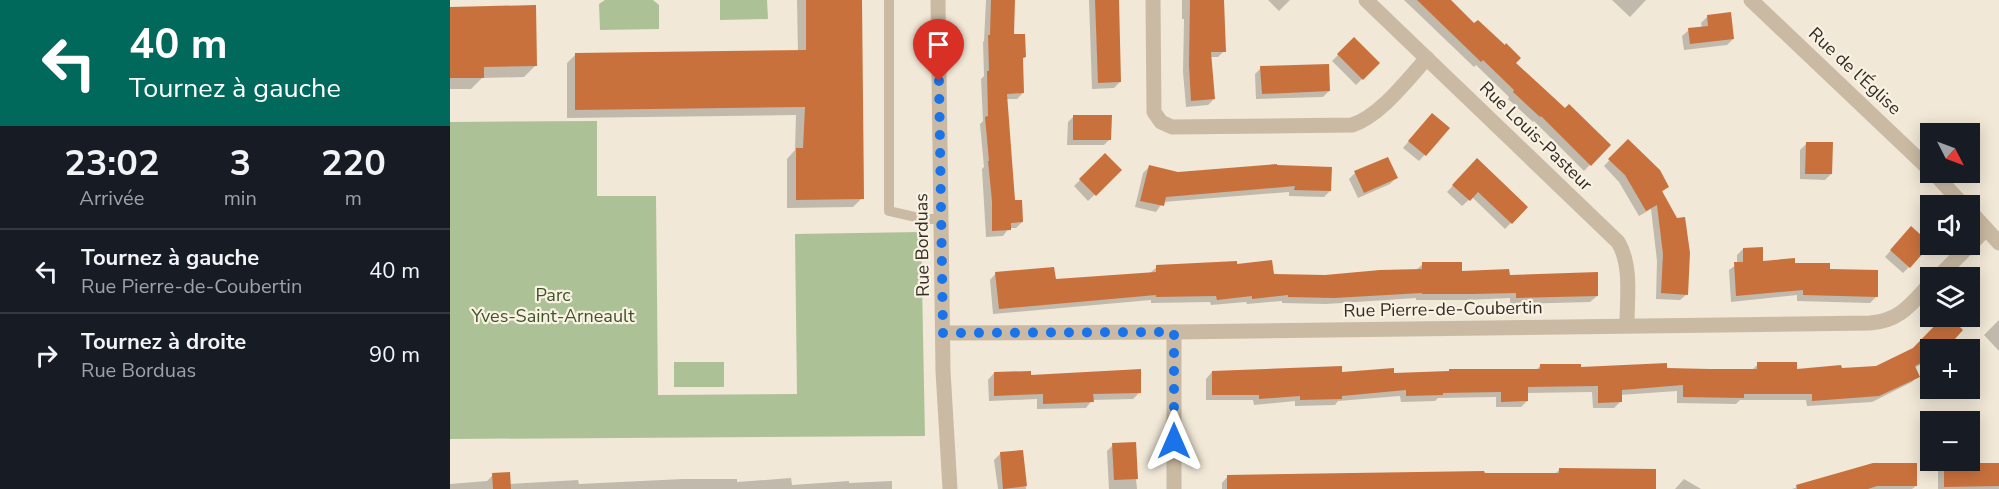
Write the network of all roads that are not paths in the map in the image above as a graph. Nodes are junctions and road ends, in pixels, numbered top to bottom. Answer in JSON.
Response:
{"nodes":[{"id":1,"x":889,"y":0,"type":"edge"},
{"id":2,"x":938,"y":0,"type":"edge"},
{"id":3,"x":1153,"y":0,"type":"edge"},
{"id":4,"x":1366,"y":0,"type":"edge"},
{"id":5,"x":1751,"y":0,"type":"edge"},
{"id":6,"x":1427,"y":58,"type":"junction"},
{"id":7,"x":1920,"y":160,"type":"edge"},
{"id":8,"x":1943,"y":183,"type":"edge"},
{"id":9,"x":1954,"y":195,"type":"edge"},
{"id":10,"x":941,"y":219,"type":"junction"},
{"id":11,"x":1980,"y":222,"type":"edge"},
{"id":12,"x":1986,"y":229,"type":"junction"},
{"id":13,"x":1999,"y":243,"type":"edge"},
{"id":14,"x":1948,"y":267,"type":"edge"},
{"id":15,"x":1920,"y":294,"type":"edge"},
{"id":16,"x":1627,"y":325,"type":"junction"},
{"id":17,"x":1174,"y":332,"type":"junction"},
{"id":18,"x":943,"y":333,"type":"junction"},
{"id":19,"x":950,"y":489,"type":"edge"},
{"id":20,"x":1174,"y":489,"type":"edge"}],
"edges":[{"from":1,"to":10,"type":"lane"},
{"from":2,"to":10,"type":"street","name":"Rue Borduas"},
{"from":3,"to":6,"type":"street"},
{"from":4,"to":6,"type":"street","name":"Rue Louis-Pasteur"},
{"from":5,"to":7,"type":"street","name":"Rue de l'Église"},
{"from":6,"to":16,"type":"street","name":"Rue Louis-Pasteur"},
{"from":8,"to":9,"type":"street","name":"Rue de l'Église"},
{"from":10,"to":18,"type":"street","name":"Rue Borduas"},
{"from":11,"to":12,"type":"street"},
{"from":12,"to":13,"type":"street"},
{"from":12,"to":14,"type":"street"},
{"from":15,"to":16,"type":"street","name":"Rue Pierre-de-Coubertin"},
{"from":16,"to":17,"type":"street","name":"Rue Pierre-de-Coubertin"},
{"from":17,"to":18,"type":"street","name":"Rue Pierre-de-Coubertin"},
{"from":17,"to":20,"type":"street"},
{"from":18,"to":19,"type":"street","name":"Rue Borduas"}]}
